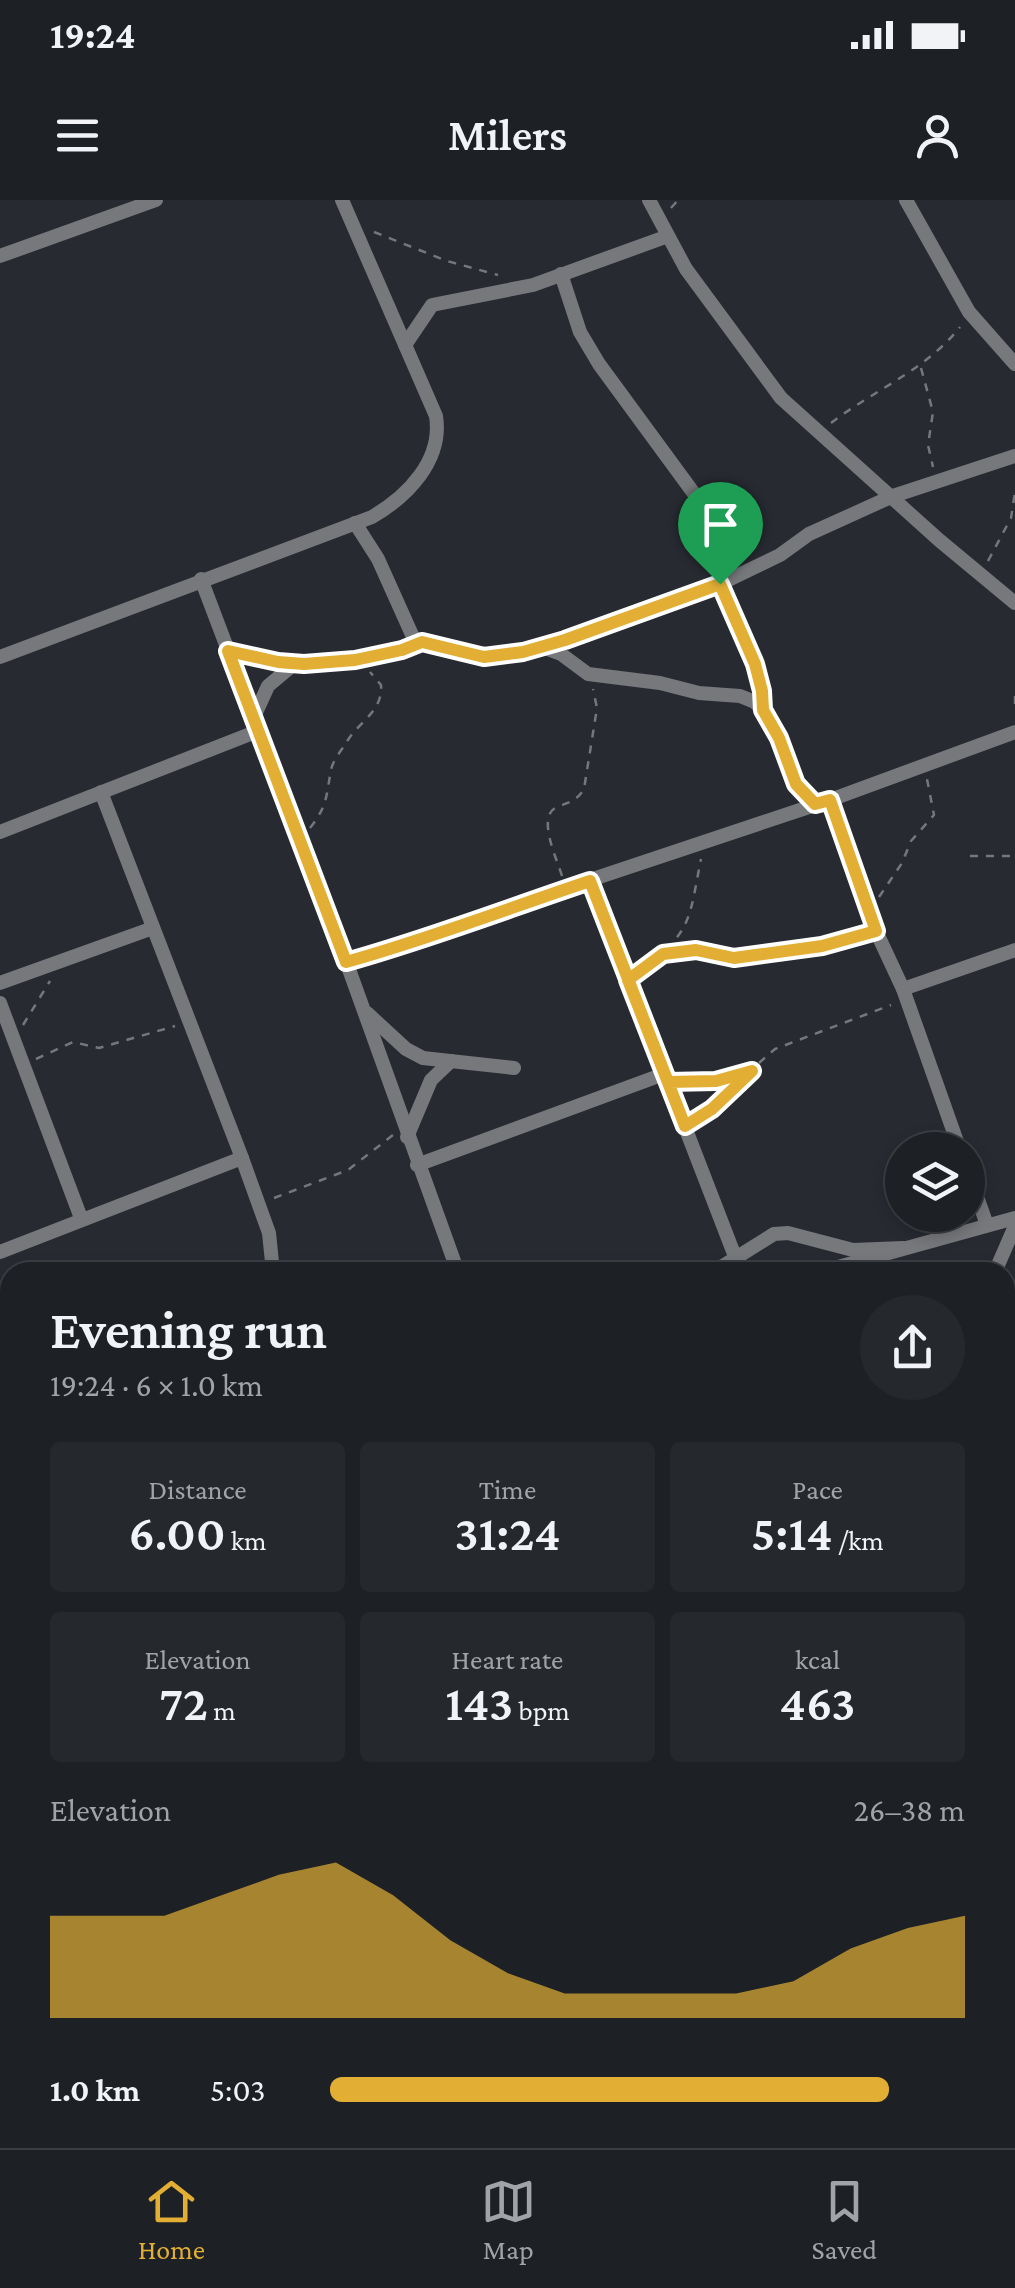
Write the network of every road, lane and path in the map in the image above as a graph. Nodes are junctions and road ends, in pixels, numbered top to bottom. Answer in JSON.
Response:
{"nodes":[{"id":1,"x":156,"y":200,"type":"edge"},
{"id":2,"x":342,"y":200,"type":"edge"},
{"id":3,"x":649,"y":200,"type":"edge"},
{"id":4,"x":906,"y":200,"type":"edge"},
{"id":5,"x":350,"y":220,"type":"junction"},
{"id":6,"x":668,"y":236,"type":"junction"},
{"id":7,"x":0,"y":256,"type":"edge"},
{"id":8,"x":562,"y":274,"type":"junction"},
{"id":9,"x":500,"y":275,"type":"dead end"},
{"id":10,"x":969,"y":312,"type":"junction"},
{"id":11,"x":405,"y":345,"type":"junction"},
{"id":12,"x":1015,"y":364,"type":"edge"},
{"id":13,"x":920,"y":367,"type":"junction"},
{"id":14,"x":818,"y":432,"type":"junction"},
{"id":15,"x":1015,"y":456,"type":"edge"},
{"id":16,"x":936,"y":480,"type":"junction"},
{"id":17,"x":1015,"y":492,"type":"edge"},
{"id":18,"x":893,"y":496,"type":"junction"},
{"id":19,"x":355,"y":524,"type":"junction"},
{"id":20,"x":982,"y":576,"type":"junction"},
{"id":21,"x":201,"y":579,"type":"junction"},
{"id":22,"x":725,"y":581,"type":"junction"},
{"id":23,"x":1015,"y":603,"type":"edge"},
{"id":24,"x":422,"y":642,"type":"junction"},
{"id":25,"x":541,"y":647,"type":"junction"},
{"id":26,"x":228,"y":651,"type":"junction"},
{"id":27,"x":0,"y":657,"type":"edge"},
{"id":28,"x":355,"y":660,"type":"junction"},
{"id":29,"x":295,"y":664,"type":"junction"},
{"id":30,"x":582,"y":670,"type":"junction"},
{"id":31,"x":1015,"y":696,"type":"edge"},
{"id":32,"x":763,"y":710,"type":"junction"},
{"id":33,"x":1015,"y":711,"type":"edge"},
{"id":34,"x":256,"y":725,"type":"junction"},
{"id":35,"x":1015,"y":732,"type":"edge"},
{"id":36,"x":923,"y":765,"type":"junction"},
{"id":37,"x":101,"y":792,"type":"junction"},
{"id":38,"x":822,"y":802,"type":"junction"},
{"id":39,"x":0,"y":832,"type":"edge"},
{"id":40,"x":300,"y":840,"type":"junction"},
{"id":41,"x":705,"y":841,"type":"junction"},
{"id":42,"x":970,"y":856,"type":"dead end"},
{"id":43,"x":1015,"y":856,"type":"edge"},
{"id":44,"x":590,"y":881,"type":"junction"},
{"id":45,"x":566,"y":889,"type":"junction"},
{"id":46,"x":868,"y":910,"type":"junction"},
{"id":47,"x":152,"y":928,"type":"junction"},
{"id":48,"x":876,"y":931,"type":"junction"},
{"id":49,"x":1015,"y":950,"type":"edge"},
{"id":50,"x":663,"y":954,"type":"junction"},
{"id":51,"x":346,"y":962,"type":"junction"},
{"id":52,"x":51,"y":980,"type":"dead end"},
{"id":53,"x":628,"y":980,"type":"junction"},
{"id":54,"x":0,"y":983,"type":"edge"},
{"id":55,"x":905,"y":993,"type":"junction"},
{"id":56,"x":0,"y":1004,"type":"edge"},
{"id":57,"x":363,"y":1009,"type":"junction"},
{"id":58,"x":188,"y":1014,"type":"junction"},
{"id":59,"x":14,"y":1038,"type":"junction"},
{"id":60,"x":20,"y":1054,"type":"junction"},
{"id":61,"x":451,"y":1061,"type":"junction"},
{"id":62,"x":514,"y":1068,"type":"dead end"},
{"id":63,"x":752,"y":1071,"type":"junction"},
{"id":64,"x":666,"y":1078,"type":"junction"},
{"id":65,"x":685,"y":1126,"type":"junction"},
{"id":66,"x":405,"y":1132,"type":"junction"},
{"id":67,"x":954,"y":1132,"type":"edge"},
{"id":68,"x":242,"y":1158,"type":"junction"},
{"id":69,"x":417,"y":1164,"type":"junction"},
{"id":70,"x":258,"y":1204,"type":"junction"},
{"id":71,"x":81,"y":1218,"type":"junction"},
{"id":72,"x":1015,"y":1218,"type":"edge"},
{"id":73,"x":985,"y":1220,"type":"edge"},
{"id":74,"x":987,"y":1226,"type":"junction"},
{"id":75,"x":1015,"y":1226,"type":"edge"},
{"id":76,"x":903,"y":1248,"type":"junction"},
{"id":77,"x":0,"y":1252,"type":"edge"},
{"id":78,"x":273,"y":1262,"type":"edge"},
{"id":79,"x":454,"y":1262,"type":"edge"},
{"id":80,"x":736,"y":1262,"type":"edge"},
{"id":81,"x":742,"y":1262,"type":"edge"},
{"id":82,"x":855,"y":1262,"type":"edge"},
{"id":83,"x":999,"y":1262,"type":"edge"}],
"edges":[{"from":1,"to":7,"type":"street"},
{"from":2,"to":5,"type":"street"},
{"from":3,"to":6,"type":"street"},
{"from":4,"to":10,"type":"street"},
{"from":5,"to":9,"type":"path"},
{"from":5,"to":11,"type":"street"},
{"from":6,"to":8,"type":"street"},
{"from":6,"to":14,"type":"street"},
{"from":8,"to":11,"type":"street"},
{"from":8,"to":22,"type":"street"},
{"from":10,"to":12,"type":"street"},
{"from":10,"to":13,"type":"path"},
{"from":11,"to":19,"type":"street"},
{"from":13,"to":14,"type":"path"},
{"from":13,"to":16,"type":"path"},
{"from":14,"to":18,"type":"street"},
{"from":15,"to":16,"type":"street"},
{"from":16,"to":18,"type":"street"},
{"from":17,"to":20,"type":"path"},
{"from":18,"to":20,"type":"street"},
{"from":18,"to":22,"type":"street"},
{"from":19,"to":21,"type":"street"},
{"from":19,"to":24,"type":"street"},
{"from":20,"to":23,"type":"street"},
{"from":21,"to":26,"type":"street"},
{"from":21,"to":27,"type":"street"},
{"from":22,"to":25,"type":"street"},
{"from":22,"to":32,"type":"path"},
{"from":24,"to":25,"type":"street"},
{"from":24,"to":28,"type":"street"},
{"from":25,"to":30,"type":"street"},
{"from":26,"to":29,"type":"street"},
{"from":26,"to":34,"type":"street"},
{"from":28,"to":29,"type":"street"},
{"from":28,"to":40,"type":"path"},
{"from":29,"to":34,"type":"street"},
{"from":30,"to":32,"type":"street"},
{"from":30,"to":45,"type":"path"},
{"from":31,"to":33,"type":"path"},
{"from":32,"to":38,"type":"street"},
{"from":34,"to":37,"type":"street"},
{"from":34,"to":40,"type":"street"},
{"from":35,"to":36,"type":"street"},
{"from":36,"to":38,"type":"street"},
{"from":36,"to":46,"type":"path"},
{"from":37,"to":39,"type":"street"},
{"from":37,"to":47,"type":"street"},
{"from":38,"to":41,"type":"street"},
{"from":38,"to":46,"type":"street"},
{"from":40,"to":51,"type":"street"},
{"from":41,"to":44,"type":"street"},
{"from":41,"to":50,"type":"path"},
{"from":42,"to":43,"type":"path"},
{"from":44,"to":45,"type":"street"},
{"from":44,"to":53,"type":"street"},
{"from":45,"to":51,"type":"street"},
{"from":46,"to":48,"type":"street"},
{"from":47,"to":54,"type":"street"},
{"from":47,"to":58,"type":"street"},
{"from":48,"to":50,"type":"path"},
{"from":48,"to":55,"type":"street"},
{"from":49,"to":55,"type":"street"},
{"from":50,"to":53,"type":"path"},
{"from":51,"to":57,"type":"street"},
{"from":52,"to":59,"type":"path"},
{"from":53,"to":64,"type":"street"},
{"from":55,"to":63,"type":"path"},
{"from":55,"to":67,"type":"street"},
{"from":56,"to":59,"type":"street"},
{"from":57,"to":61,"type":"street"},
{"from":57,"to":66,"type":"street"},
{"from":58,"to":60,"type":"path"},
{"from":58,"to":68,"type":"street"},
{"from":59,"to":60,"type":"street"},
{"from":60,"to":71,"type":"street"},
{"from":61,"to":62,"type":"street"},
{"from":61,"to":66,"type":"street"},
{"from":63,"to":64,"type":"path"},
{"from":63,"to":65,"type":"path"},
{"from":64,"to":65,"type":"street"},
{"from":64,"to":69,"type":"street"},
{"from":65,"to":80,"type":"street"},
{"from":66,"to":69,"type":"street"},
{"from":66,"to":70,"type":"path"},
{"from":68,"to":70,"type":"street"},
{"from":68,"to":71,"type":"street"},
{"from":69,"to":79,"type":"street"},
{"from":70,"to":78,"type":"street"},
{"from":71,"to":77,"type":"street"},
{"from":72,"to":74,"type":"street"},
{"from":73,"to":74,"type":"street"},
{"from":74,"to":76,"type":"street"},
{"from":75,"to":83,"type":"street"},
{"from":76,"to":81,"type":"street"},
{"from":76,"to":82,"type":"street"}]}
